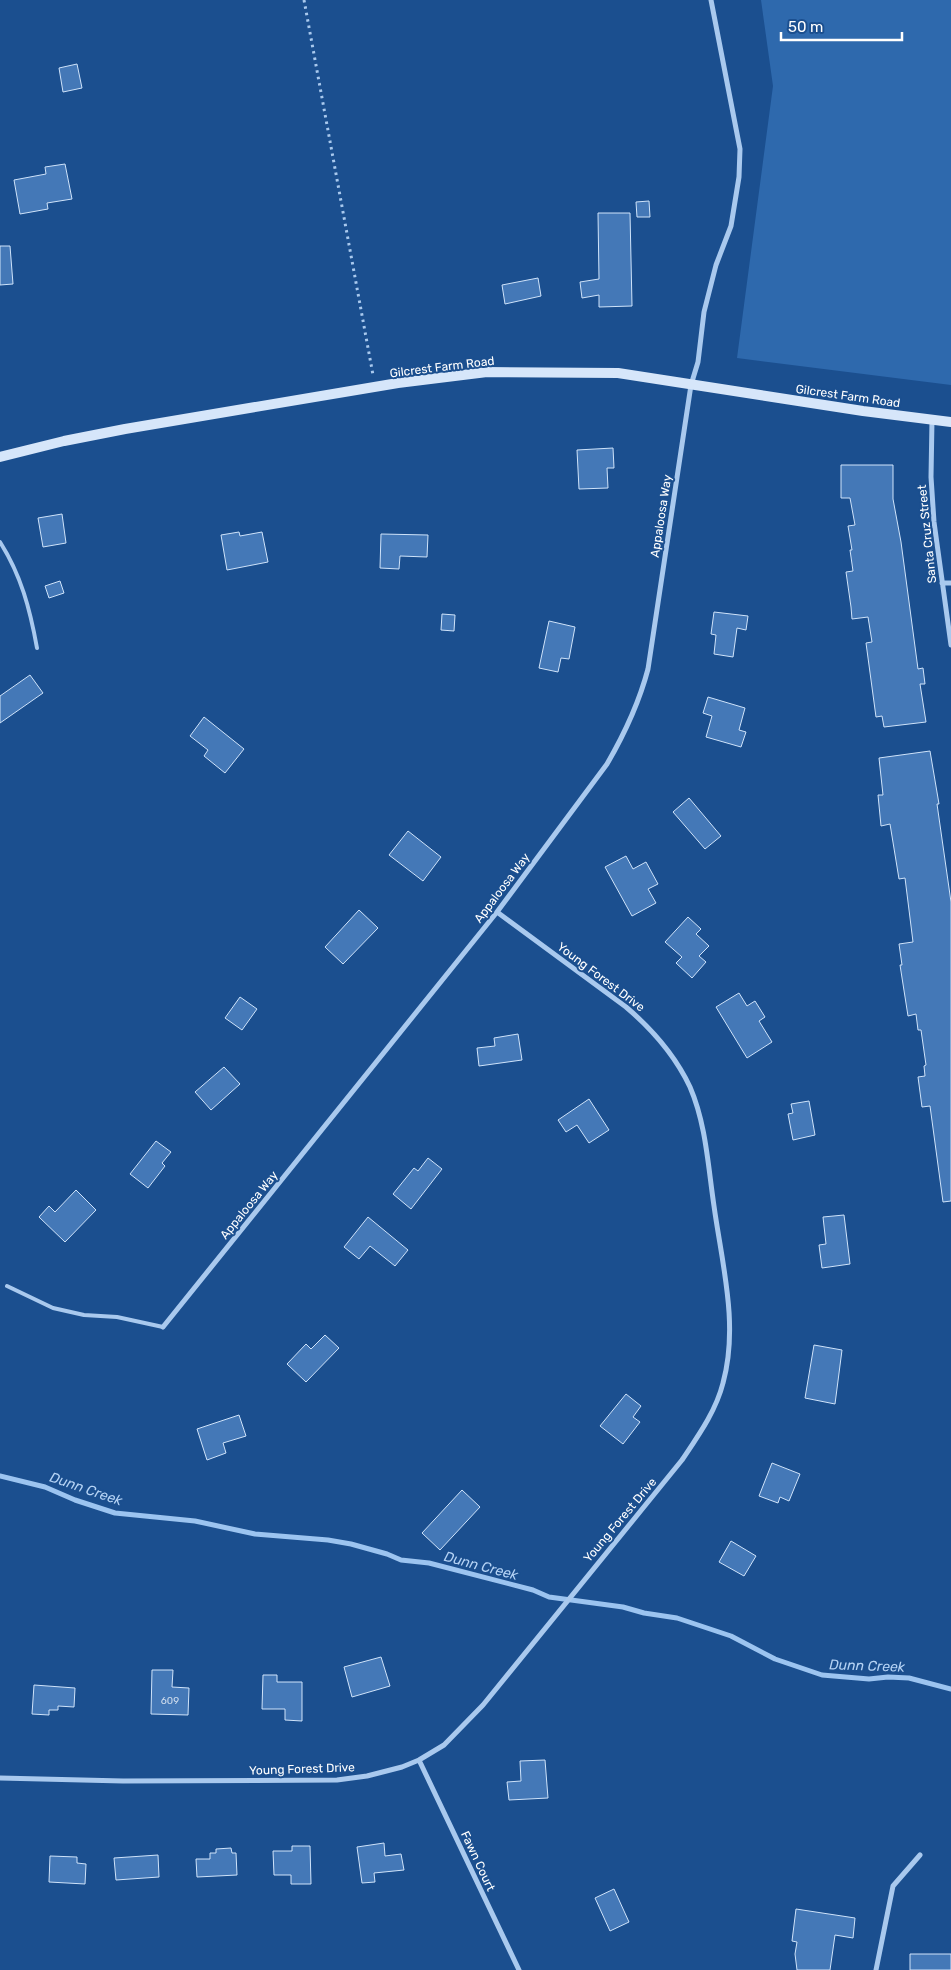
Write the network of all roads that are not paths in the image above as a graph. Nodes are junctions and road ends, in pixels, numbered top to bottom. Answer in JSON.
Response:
{"nodes":[{"id":1,"x":710,"y":0,"type":"edge"},
{"id":2,"x":691,"y":385,"type":"junction"},
{"id":3,"x":932,"y":420,"type":"junction"},
{"id":4,"x":951,"y":422,"type":"edge"},
{"id":5,"x":0,"y":457,"type":"edge"},
{"id":6,"x":0,"y":542,"type":"edge"},
{"id":7,"x":942,"y":583,"type":"junction"},
{"id":8,"x":951,"y":583,"type":"edge"},
{"id":9,"x":951,"y":645,"type":"edge"},
{"id":10,"x":37,"y":648,"type":"dead end"},
{"id":11,"x":497,"y":912,"type":"junction"},
{"id":12,"x":7,"y":1286,"type":"dead end"},
{"id":13,"x":163,"y":1326,"type":"joint"},
{"id":14,"x":419,"y":1760,"type":"junction"},
{"id":15,"x":0,"y":1778,"type":"edge"},
{"id":16,"x":920,"y":1855,"type":"dead end"},
{"id":17,"x":519,"y":1970,"type":"edge"},
{"id":18,"x":876,"y":1970,"type":"edge"}],
"edges":[{"from":1,"to":2,"type":"street","name":"Appaloosa Way"},
{"from":2,"to":3,"type":"main road","name":"Gilcrest Farm Road"},
{"from":2,"to":5,"type":"main road","name":"Gilcrest Farm Road"},
{"from":2,"to":11,"type":"street","name":"Appaloosa Way"},
{"from":3,"to":4,"type":"main road","name":"Gilcrest Farm Road"},
{"from":3,"to":7,"type":"street","name":"Santa Cruz Street"},
{"from":6,"to":10,"type":"lane"},
{"from":7,"to":8,"type":"street"},
{"from":7,"to":9,"type":"street","name":"Santa Cruz Street"},
{"from":11,"to":13,"type":"street","name":"Appaloosa Way"},
{"from":11,"to":14,"type":"street","name":"Young Forest Drive"},
{"from":12,"to":13,"type":"lane"},
{"from":14,"to":15,"type":"street","name":"Young Forest Drive"},
{"from":14,"to":17,"type":"street","name":"Fawn Court"},
{"from":16,"to":18,"type":"street"}]}
